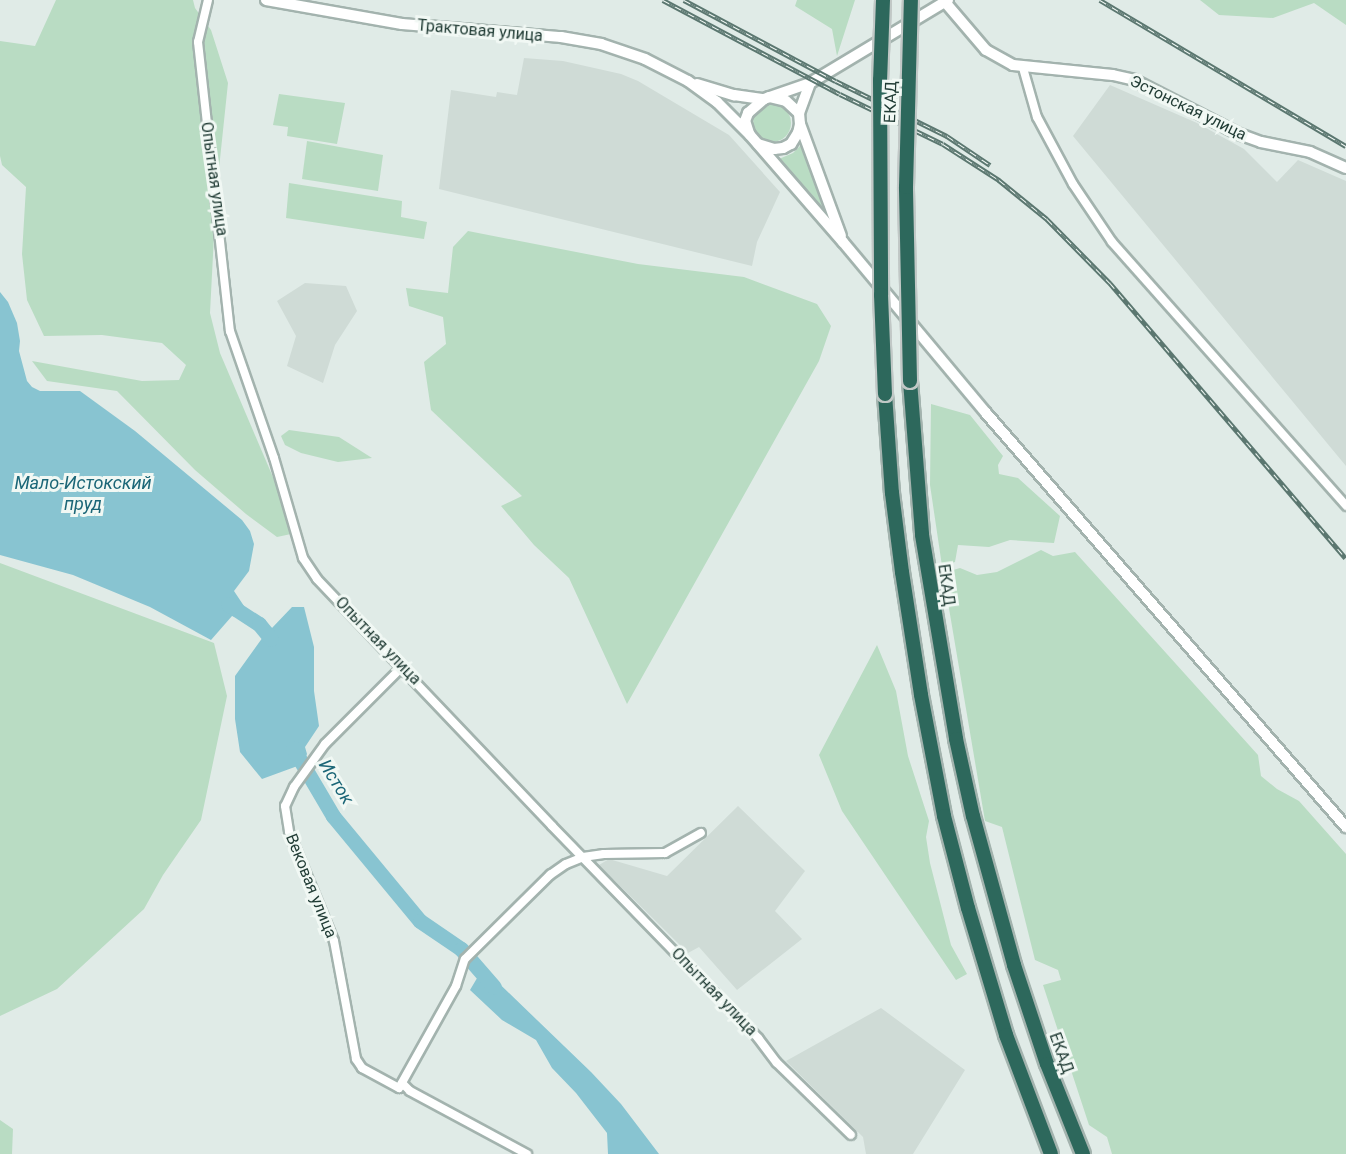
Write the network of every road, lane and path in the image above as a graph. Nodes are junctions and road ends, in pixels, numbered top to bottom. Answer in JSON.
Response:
{"nodes":[{"id":1,"x":208,"y":0,"type":"edge"},
{"id":2,"x":266,"y":0,"type":"edge"},
{"id":3,"x":883,"y":0,"type":"edge"},
{"id":4,"x":911,"y":0,"type":"edge"},
{"id":5,"x":945,"y":1,"type":"edge"},
{"id":6,"x":1023,"y":68,"type":"junction"},
{"id":7,"x":688,"y":81,"type":"junction"},
{"id":8,"x":810,"y":82,"type":"junction"},
{"id":9,"x":766,"y":98,"type":"junction"},
{"id":10,"x":799,"y":119,"type":"junction"},
{"id":11,"x":754,"y":140,"type":"junction"},
{"id":12,"x":1346,"y":168,"type":"edge"},
{"id":13,"x":843,"y":242,"type":"junction"},
{"id":14,"x":1346,"y":506,"type":"edge"},
{"id":15,"x":402,"y":667,"type":"junction"},
{"id":16,"x":1346,"y":827,"type":"edge"},
{"id":17,"x":701,"y":833,"type":"dead end"},
{"id":18,"x":583,"y":857,"type":"junction"},
{"id":19,"x":401,"y":1085,"type":"junction"},
{"id":20,"x":851,"y":1135,"type":"dead end"},
{"id":21,"x":527,"y":1154,"type":"edge"},
{"id":22,"x":1051,"y":1154,"type":"edge"},
{"id":23,"x":1083,"y":1154,"type":"edge"}],
"edges":[{"from":1,"to":15,"type":"street","name":"Опытная улица"},
{"from":2,"to":7,"type":"main road","name":"Трактовая улица"},
{"from":3,"to":22,"type":"highway","name":"ЕКАД","bridge":true},
{"from":4,"to":23,"type":"highway","name":"ЕКАД","bridge":true},
{"from":5,"to":6,"type":"main road","name":"Эстонская улица"},
{"from":5,"to":8,"type":"main road"},
{"from":6,"to":12,"type":"main road","name":"Эстонская улица"},
{"from":6,"to":14,"type":"street"},
{"from":7,"to":9,"type":"main road"},
{"from":7,"to":11,"type":"main road"},
{"from":8,"to":9,"type":"main road"},
{"from":8,"to":10,"type":"main road"},
{"from":9,"to":10,"type":"main road"},
{"from":9,"to":11,"type":"main road"},
{"from":10,"to":11,"type":"main road"},
{"from":10,"to":13,"type":"main road"},
{"from":11,"to":13,"type":"main road"},
{"from":13,"to":16,"type":"main road"},
{"from":15,"to":18,"type":"street","name":"Опытная улица"},
{"from":15,"to":19,"type":"street","name":"Вековая улица"},
{"from":17,"to":18,"type":"street"},
{"from":18,"to":19,"type":"street"},
{"from":18,"to":20,"type":"street","name":"Опытная улица"},
{"from":19,"to":21,"type":"street","name":"Вековая улица"}]}
